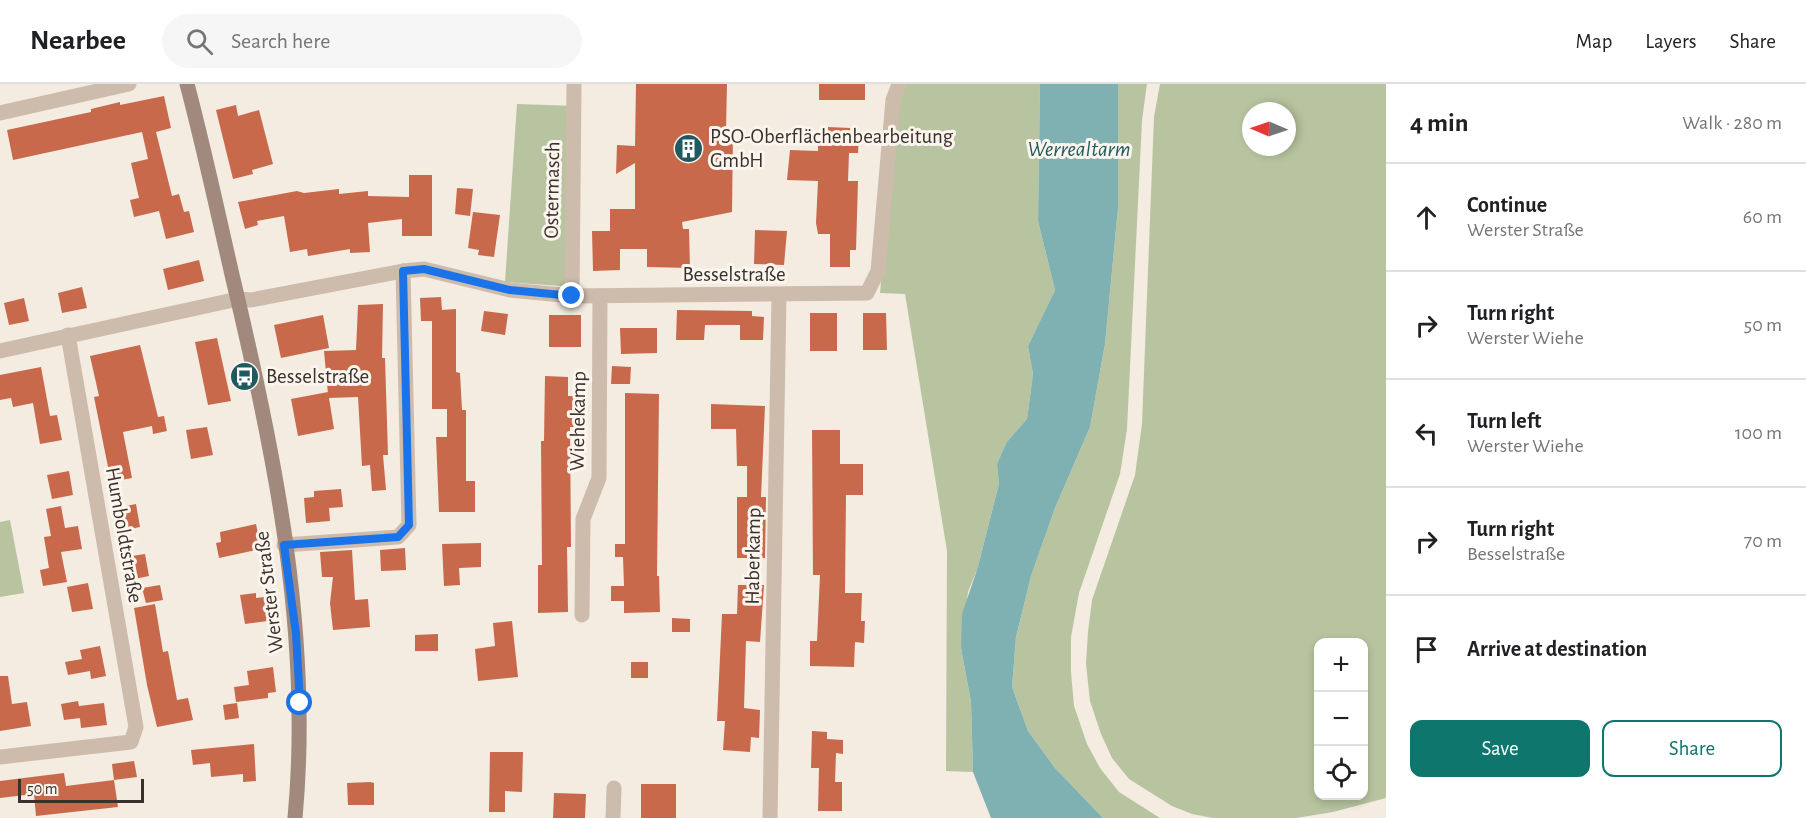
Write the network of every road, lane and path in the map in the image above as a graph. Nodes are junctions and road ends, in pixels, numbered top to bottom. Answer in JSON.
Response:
{"nodes":[{"id":1,"x":129,"y":84,"type":"edge"},
{"id":2,"x":186,"y":84,"type":"edge"},
{"id":3,"x":574,"y":84,"type":"edge"},
{"id":4,"x":899,"y":84,"type":"edge"},
{"id":5,"x":0,"y":113,"type":"edge"},
{"id":6,"x":403,"y":271,"type":"junction"},
{"id":7,"x":779,"y":295,"type":"junction"},
{"id":8,"x":572,"y":296,"type":"junction"},
{"id":9,"x":600,"y":296,"type":"junction"},
{"id":10,"x":238,"y":299,"type":"junction"},
{"id":11,"x":68,"y":335,"type":"junction"},
{"id":12,"x":0,"y":351,"type":"edge"},
{"id":13,"x":284,"y":545,"type":"junction"},
{"id":14,"x":582,"y":615,"type":"dead end"},
{"id":15,"x":0,"y":757,"type":"edge"},
{"id":16,"x":614,"y":788,"type":"dead end"},
{"id":17,"x":295,"y":818,"type":"edge"},
{"id":18,"x":613,"y":818,"type":"edge"},
{"id":19,"x":770,"y":818,"type":"edge"}],
"edges":[{"from":1,"to":5,"type":"street"},
{"from":2,"to":10,"type":"main road","name":"Werster Straße"},
{"from":3,"to":8,"type":"street","name":"Ostermasch"},
{"from":4,"to":7,"type":"street","name":"Besselstraße"},
{"from":6,"to":8,"type":"street","name":"Besselstraße"},
{"from":6,"to":10,"type":"street","name":"Besselstraße"},
{"from":6,"to":13,"type":"street"},
{"from":7,"to":9,"type":"street","name":"Besselstraße"},
{"from":7,"to":19,"type":"street","name":"Haberkamp"},
{"from":8,"to":9,"type":"street","name":"Besselstraße"},
{"from":9,"to":14,"type":"street","name":"Wiehekamp"},
{"from":10,"to":11,"type":"street","name":"Besselstraße"},
{"from":10,"to":13,"type":"main road","name":"Werster Straße"},
{"from":11,"to":12,"type":"street","name":"Besselstraße"},
{"from":11,"to":15,"type":"street","name":"Humboldtstraße"},
{"from":13,"to":17,"type":"main road","name":"Werster Straße"},
{"from":16,"to":18,"type":"street"}]}
